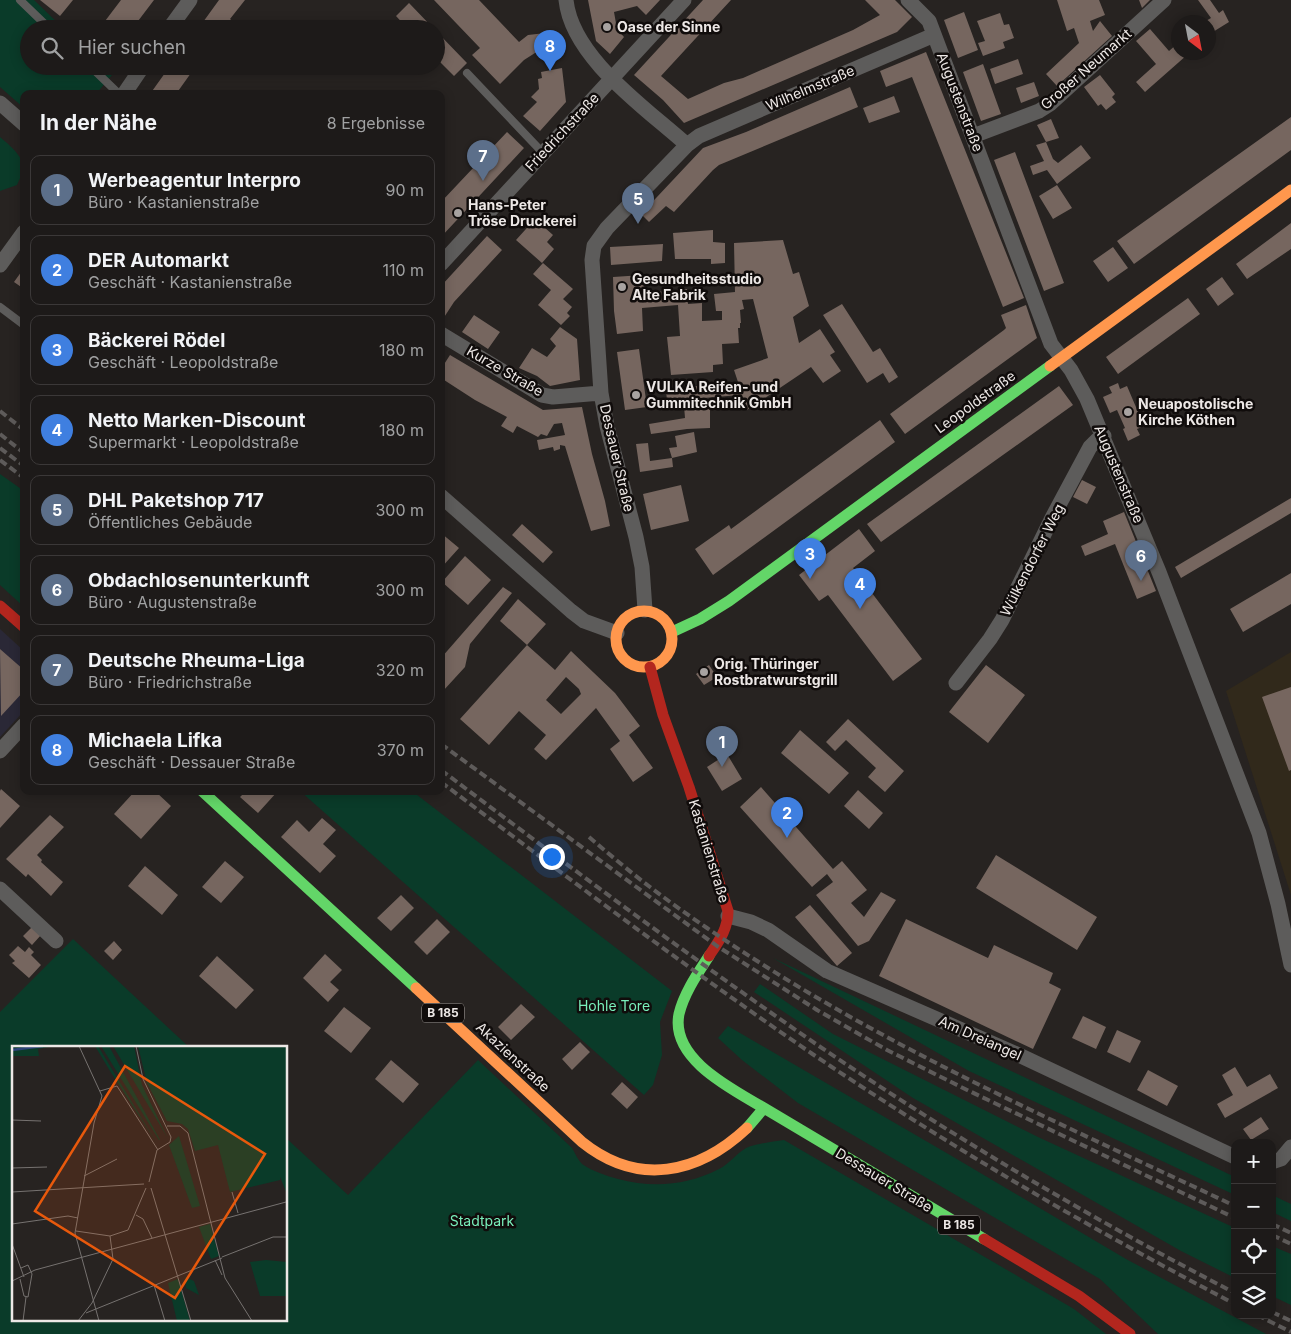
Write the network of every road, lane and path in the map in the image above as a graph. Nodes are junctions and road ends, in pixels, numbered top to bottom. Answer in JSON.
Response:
{"nodes":[{"id":1,"x":20,"y":0,"type":"edge"},
{"id":2,"x":189,"y":0,"type":"edge"},
{"id":3,"x":566,"y":0,"type":"edge"},
{"id":4,"x":684,"y":0,"type":"edge"},
{"id":5,"x":908,"y":0,"type":"edge"},
{"id":6,"x":1164,"y":0,"type":"edge"},
{"id":7,"x":41,"y":20,"type":"edge"},
{"id":8,"x":175,"y":20,"type":"edge"},
{"id":9,"x":934,"y":35,"type":"junction"},
{"id":10,"x":467,"y":72,"type":"dead end"},
{"id":11,"x":99,"y":75,"type":"edge"},
{"id":12,"x":137,"y":75,"type":"edge"},
{"id":13,"x":612,"y":78,"type":"junction"},
{"id":14,"x":115,"y":90,"type":"edge"},
{"id":15,"x":127,"y":90,"type":"edge"},
{"id":16,"x":0,"y":103,"type":"edge"},
{"id":17,"x":20,"y":120,"type":"edge"},
{"id":18,"x":973,"y":136,"type":"junction"},
{"id":19,"x":687,"y":145,"type":"junction"},
{"id":20,"x":543,"y":153,"type":"junction"},
{"id":21,"x":1291,"y":190,"type":"edge"},
{"id":22,"x":20,"y":238,"type":"edge"},
{"id":23,"x":594,"y":246,"type":"joint"},
{"id":24,"x":445,"y":260,"type":"edge"},
{"id":25,"x":0,"y":265,"type":"edge"},
{"id":26,"x":0,"y":307,"type":"edge"},
{"id":27,"x":20,"y":322,"type":"edge"},
{"id":28,"x":445,"y":336,"type":"edge"},
{"id":29,"x":1062,"y":358,"type":"junction"},
{"id":30,"x":601,"y":393,"type":"junction"},
{"id":31,"x":1104,"y":436,"type":"junction"},
{"id":32,"x":445,"y":500,"type":"edge"},
{"id":33,"x":0,"y":606,"type":"edge"},
{"id":34,"x":645,"y":610,"type":"junction"},
{"id":35,"x":20,"y":624,"type":"edge"},
{"id":36,"x":672,"y":632,"type":"junction"},
{"id":37,"x":617,"y":633,"type":"junction"},
{"id":38,"x":650,"y":667,"type":"junction"},
{"id":39,"x":956,"y":683,"type":"dead end"},
{"id":40,"x":20,"y":729,"type":"edge"},
{"id":41,"x":0,"y":751,"type":"edge"},
{"id":42,"x":206,"y":795,"type":"edge"},
{"id":43,"x":0,"y":889,"type":"edge"},
{"id":44,"x":728,"y":916,"type":"junction"},
{"id":45,"x":56,"y":941,"type":"dead end"},
{"id":46,"x":1291,"y":965,"type":"edge"},
{"id":47,"x":764,"y":1108,"type":"junction"},
{"id":48,"x":1291,"y":1147,"type":"edge"},
{"id":49,"x":1231,"y":1155,"type":"edge"},
{"id":50,"x":1276,"y":1161,"type":"edge"},
{"id":51,"x":1130,"y":1334,"type":"edge"}],
"edges":[{"from":1,"to":7,"type":"lane"},
{"from":2,"to":8,"type":"street"},
{"from":3,"to":13,"type":"street"},
{"from":4,"to":13,"type":"street","name":"Friedrichstraße"},
{"from":5,"to":9,"type":"street","name":"Augustenstraße"},
{"from":6,"to":18,"type":"street","name":"Großer Neumarkt"},
{"from":9,"to":18,"type":"street","name":"Augustenstraße"},
{"from":9,"to":19,"type":"street","name":"Wilhelmstraße"},
{"from":10,"to":20,"type":"lane"},
{"from":11,"to":14,"type":"lane"},
{"from":12,"to":15,"type":"street"},
{"from":13,"to":19,"type":"street"},
{"from":13,"to":20,"type":"street","name":"Friedrichstraße"},
{"from":16,"to":17,"type":"street"},
{"from":18,"to":29,"type":"street","name":"Augustenstraße"},
{"from":19,"to":23,"type":"street","name":"Wilhelmstraße"},
{"from":20,"to":24,"type":"street","name":"Friedrichstraße"},
{"from":21,"to":29,"type":"main road","name":"Leopoldstraße"},
{"from":22,"to":25,"type":"street"},
{"from":23,"to":30,"type":"street","name":"Dessauer Straße"},
{"from":26,"to":27,"type":"lane"},
{"from":28,"to":30,"type":"street","name":"Kurze Straße"},
{"from":29,"to":31,"type":"street","name":"Augustenstraße"},
{"from":29,"to":36,"type":"main road","name":"Leopoldstraße"},
{"from":30,"to":34,"type":"street","name":"Dessauer Straße"},
{"from":31,"to":39,"type":"street","name":"Wülkendorfer Weg"},
{"from":31,"to":46,"type":"street","name":"Augustenstraße"},
{"from":32,"to":37,"type":"street"},
{"from":33,"to":35,"type":"main road"},
{"from":34,"to":36,"type":"main road"},
{"from":34,"to":37,"type":"main road"},
{"from":36,"to":38,"type":"main road"},
{"from":37,"to":38,"type":"main road"},
{"from":38,"to":44,"type":"main road","name":"Kastanienstraße"},
{"from":40,"to":41,"type":"street"},
{"from":42,"to":47,"type":"main road","name":"Akazienstraße","number":"B 185"},
{"from":43,"to":45,"type":"street"},
{"from":44,"to":47,"type":"main road","name":"Kastanienstraße"},
{"from":44,"to":49,"type":"street","name":"Am Dreiangel"},
{"from":47,"to":51,"type":"main road","name":"Dessauer Straße","number":"B 185"},
{"from":48,"to":50,"type":"street"}]}
